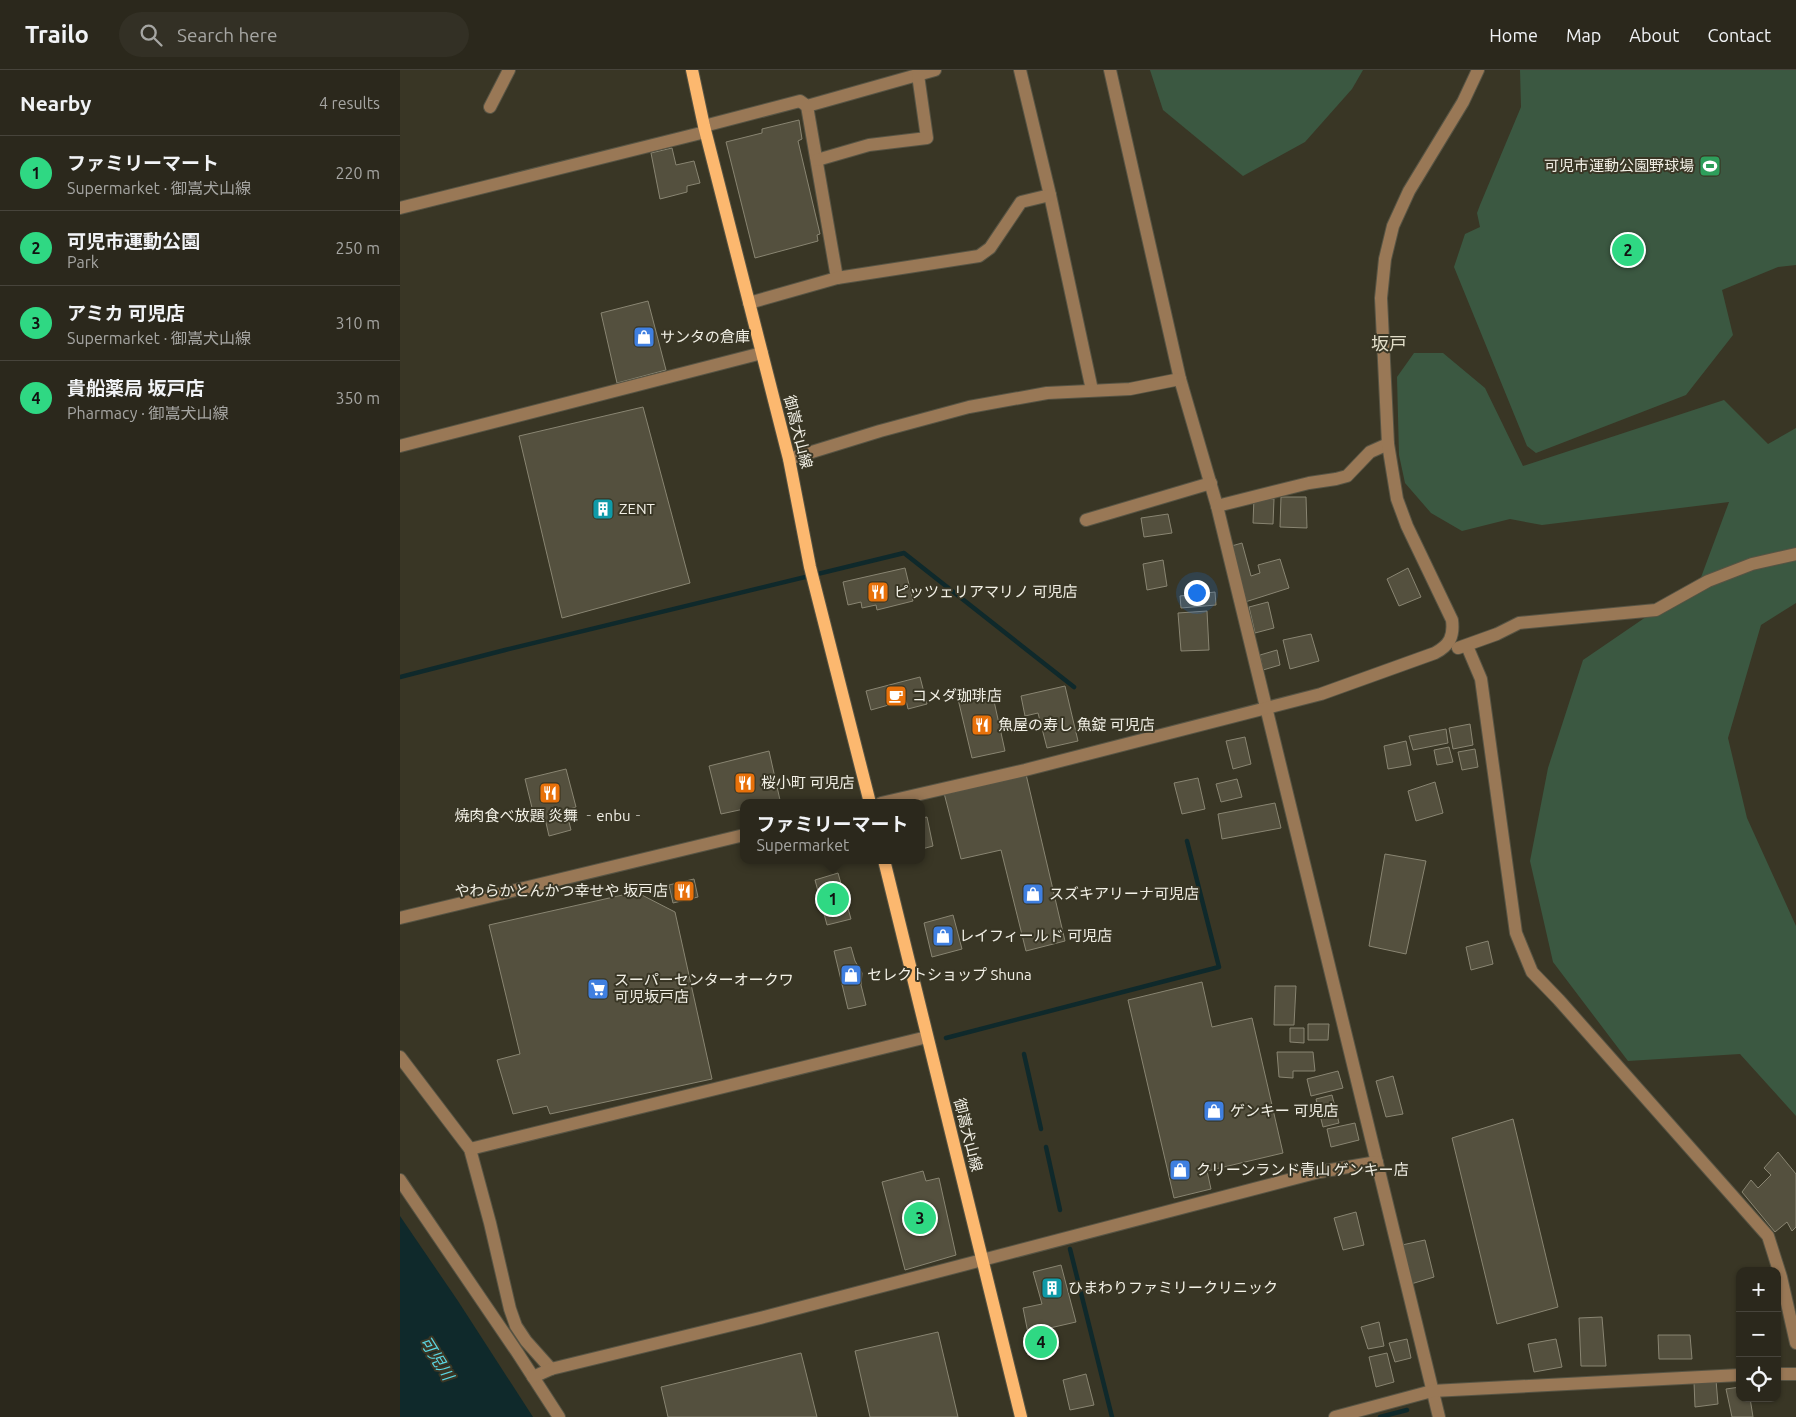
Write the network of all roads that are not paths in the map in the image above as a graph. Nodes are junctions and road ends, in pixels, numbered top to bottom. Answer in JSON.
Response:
{"nodes":[{"id":1,"x":509,"y":70,"type":"edge"},
{"id":2,"x":692,"y":70,"type":"edge"},
{"id":3,"x":935,"y":70,"type":"edge"},
{"id":4,"x":1020,"y":70,"type":"edge"},
{"id":5,"x":1110,"y":70,"type":"edge"},
{"id":6,"x":1478,"y":70,"type":"edge"},
{"id":7,"x":918,"y":75,"type":"junction"},
{"id":8,"x":807,"y":106,"type":"junction"},
{"id":9,"x":490,"y":107,"type":"dead end"},
{"id":10,"x":704,"y":129,"type":"junction"},
{"id":11,"x":817,"y":160,"type":"junction"},
{"id":12,"x":1050,"y":195,"type":"junction"},
{"id":13,"x":400,"y":208,"type":"edge"},
{"id":14,"x":837,"y":278,"type":"junction"},
{"id":15,"x":749,"y":303,"type":"junction"},
{"id":16,"x":762,"y":352,"type":"junction"},
{"id":17,"x":1180,"y":379,"type":"junction"},
{"id":18,"x":1092,"y":390,"type":"junction"},
{"id":19,"x":1388,"y":444,"type":"junction"},
{"id":20,"x":400,"y":446,"type":"edge"},
{"id":21,"x":789,"y":460,"type":"junction"},
{"id":22,"x":1212,"y":483,"type":"junction"},
{"id":23,"x":1217,"y":506,"type":"junction"},
{"id":24,"x":1086,"y":520,"type":"dead end"},
{"id":25,"x":1796,"y":554,"type":"edge"},
{"id":26,"x":1449,"y":644,"type":"junction"},
{"id":27,"x":1467,"y":646,"type":"junction"},
{"id":28,"x":1266,"y":709,"type":"junction"},
{"id":29,"x":869,"y":799,"type":"edge"},
{"id":30,"x":898,"y":799,"type":"edge"},
{"id":31,"x":740,"y":836,"type":"edge"},
{"id":32,"x":885,"y":864,"type":"edge"},
{"id":33,"x":400,"y":918,"type":"edge"},
{"id":34,"x":927,"y":1037,"type":"junction"},
{"id":35,"x":400,"y":1057,"type":"edge"},
{"id":36,"x":470,"y":1149,"type":"junction"},
{"id":37,"x":1377,"y":1162,"type":"junction"},
{"id":38,"x":400,"y":1180,"type":"edge"},
{"id":39,"x":982,"y":1260,"type":"junction"},
{"id":40,"x":1796,"y":1343,"type":"edge"},
{"id":41,"x":551,"y":1369,"type":"junction"},
{"id":42,"x":1781,"y":1374,"type":"edge"},
{"id":43,"x":1796,"y":1374,"type":"edge"},
{"id":44,"x":1736,"y":1375,"type":"edge"},
{"id":45,"x":533,"y":1377,"type":"junction"},
{"id":46,"x":1432,"y":1391,"type":"junction"},
{"id":47,"x":559,"y":1417,"type":"edge"},
{"id":48,"x":1021,"y":1417,"type":"edge"},
{"id":49,"x":1334,"y":1417,"type":"edge"},
{"id":50,"x":1439,"y":1417,"type":"edge"}],
"edges":[{"from":1,"to":9,"type":"street"},
{"from":2,"to":10,"type":"main road","name":"御嵩犬山線"},
{"from":3,"to":7,"type":"street"},
{"from":4,"to":12,"type":"street"},
{"from":5,"to":17,"type":"street"},
{"from":6,"to":19,"type":"street"},
{"from":7,"to":8,"type":"street"},
{"from":7,"to":11,"type":"street"},
{"from":8,"to":10,"type":"street"},
{"from":8,"to":11,"type":"street"},
{"from":10,"to":13,"type":"street"},
{"from":10,"to":15,"type":"main road","name":"御嵩犬山線"},
{"from":11,"to":14,"type":"street"},
{"from":12,"to":14,"type":"street"},
{"from":12,"to":18,"type":"street"},
{"from":14,"to":15,"type":"street"},
{"from":15,"to":16,"type":"main road","name":"御嵩犬山線"},
{"from":16,"to":20,"type":"street"},
{"from":16,"to":21,"type":"main road","name":"御嵩犬山線"},
{"from":17,"to":18,"type":"street"},
{"from":17,"to":22,"type":"street"},
{"from":18,"to":21,"type":"street"},
{"from":19,"to":23,"type":"street"},
{"from":19,"to":26,"type":"street"},
{"from":21,"to":29,"type":"main road","name":"御嵩犬山線"},
{"from":22,"to":23,"type":"street"},
{"from":22,"to":24,"type":"street"},
{"from":23,"to":28,"type":"street"},
{"from":25,"to":27,"type":"street"},
{"from":26,"to":27,"type":"street"},
{"from":26,"to":28,"type":"street"},
{"from":27,"to":40,"type":"street"},
{"from":28,"to":30,"type":"street"},
{"from":28,"to":37,"type":"street"},
{"from":31,"to":33,"type":"street"},
{"from":32,"to":34,"type":"main road","name":"御嵩犬山線"},
{"from":34,"to":36,"type":"street"},
{"from":34,"to":39,"type":"main road","name":"御嵩犬山線"},
{"from":35,"to":36,"type":"street"},
{"from":36,"to":41,"type":"street"},
{"from":37,"to":39,"type":"street"},
{"from":37,"to":46,"type":"street"},
{"from":38,"to":45,"type":"street"},
{"from":39,"to":41,"type":"street"},
{"from":39,"to":48,"type":"main road","name":"御嵩犬山線"},
{"from":41,"to":45,"type":"street"},
{"from":42,"to":43,"type":"street"},
{"from":44,"to":46,"type":"street"},
{"from":45,"to":47,"type":"street"},
{"from":46,"to":49,"type":"street"},
{"from":46,"to":50,"type":"street"}]}
